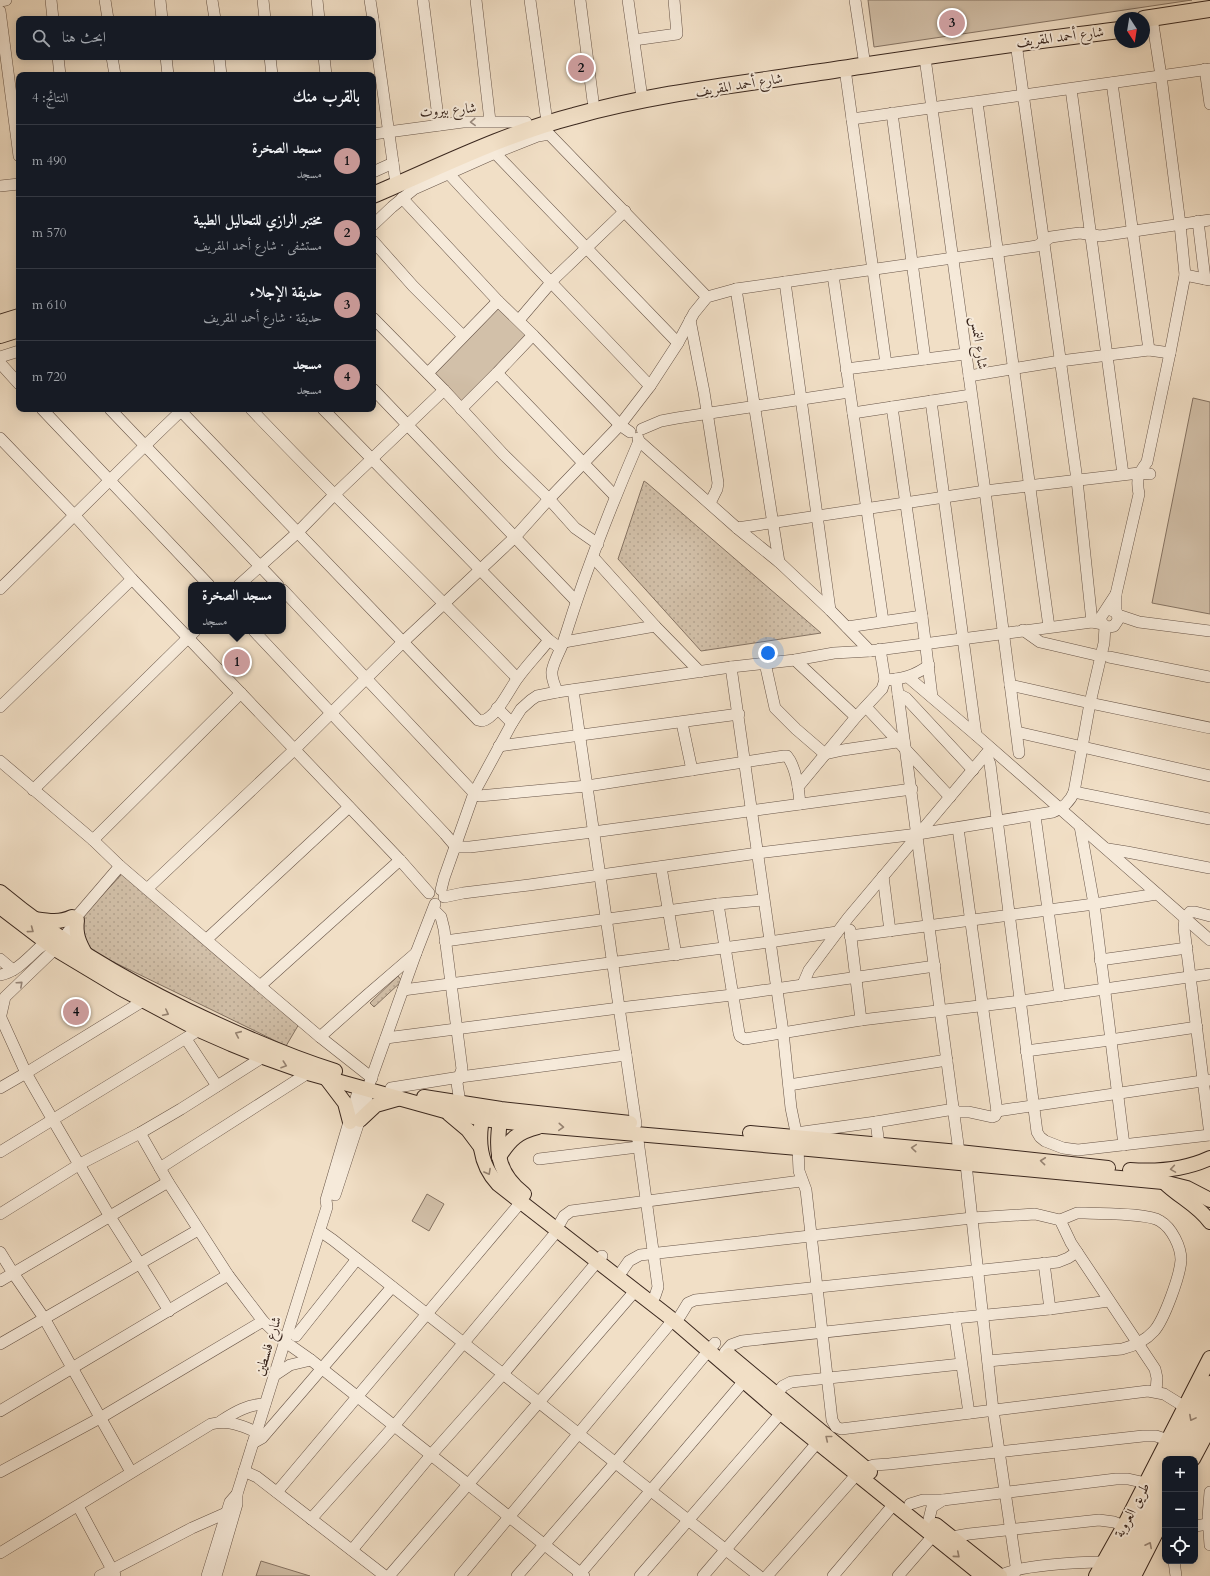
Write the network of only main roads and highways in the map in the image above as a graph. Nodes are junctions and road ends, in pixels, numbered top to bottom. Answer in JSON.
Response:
{"nodes":[{"id":1,"x":1210,"y":9,"type":"edge"},
{"id":2,"x":1210,"y":18,"type":"edge"},
{"id":3,"x":1150,"y":22,"type":"edge"},
{"id":4,"x":1150,"y":22,"type":"edge"},
{"id":5,"x":1114,"y":23,"type":"edge"},
{"id":6,"x":1114,"y":31,"type":"edge"},
{"id":7,"x":757,"y":77,"type":"junction"},
{"id":8,"x":376,"y":184,"type":"edge"},
{"id":9,"x":376,"y":194,"type":"edge"},
{"id":10,"x":16,"y":318,"type":"edge"},
{"id":11,"x":0,"y":323,"type":"edge"},
{"id":12,"x":16,"y":330,"type":"edge"},
{"id":13,"x":0,"y":335,"type":"edge"},
{"id":14,"x":0,"y":892,"type":"edge"},
{"id":15,"x":0,"y":907,"type":"edge"},
{"id":16,"x":31,"y":918,"type":"junction"},
{"id":17,"x":55,"y":942,"type":"junction"},
{"id":18,"x":86,"y":955,"type":"junction"},
{"id":19,"x":326,"y":1078,"type":"junction"},
{"id":20,"x":368,"y":1085,"type":"junction"},
{"id":21,"x":394,"y":1094,"type":"junction"},
{"id":22,"x":445,"y":1111,"type":"junction"},
{"id":23,"x":483,"y":1113,"type":"junction"},
{"id":24,"x":501,"y":1115,"type":"junction"},
{"id":25,"x":543,"y":1126,"type":"junction"},
{"id":26,"x":637,"y":1134,"type":"junction"},
{"id":27,"x":797,"y":1139,"type":"junction"},
{"id":28,"x":480,"y":1146,"type":"junction"},
{"id":29,"x":499,"y":1157,"type":"junction"},
{"id":30,"x":1210,"y":1158,"type":"edge"},
{"id":31,"x":1163,"y":1182,"type":"junction"},
{"id":32,"x":1210,"y":1200,"type":"edge"},
{"id":33,"x":1210,"y":1222,"type":"edge"},
{"id":34,"x":559,"y":1226,"type":"junction"},
{"id":35,"x":600,"y":1259,"type":"junction"},
{"id":36,"x":677,"y":1318,"type":"junction"},
{"id":37,"x":716,"y":1348,"type":"junction"},
{"id":38,"x":1210,"y":1358,"type":"edge"},
{"id":39,"x":1210,"y":1384,"type":"edge"},
{"id":40,"x":1210,"y":1409,"type":"edge"},
{"id":41,"x":1210,"y":1427,"type":"edge"},
{"id":42,"x":1172,"y":1456,"type":"edge"},
{"id":43,"x":1185,"y":1456,"type":"edge"},
{"id":44,"x":1195,"y":1456,"type":"edge"},
{"id":45,"x":865,"y":1473,"type":"junction"},
{"id":46,"x":1162,"y":1474,"type":"edge"},
{"id":47,"x":1162,"y":1500,"type":"edge"},
{"id":48,"x":1162,"y":1521,"type":"edge"},
{"id":49,"x":934,"y":1527,"type":"junction"},
{"id":50,"x":1106,"y":1569,"type":"edge"},
{"id":51,"x":983,"y":1576,"type":"edge"},
{"id":52,"x":1000,"y":1576,"type":"edge"},
{"id":53,"x":1096,"y":1576,"type":"edge"},
{"id":54,"x":1121,"y":1576,"type":"edge"},
{"id":55,"x":1134,"y":1576,"type":"edge"}],
"edges":[{"from":1,"to":3,"type":"highway"},
{"from":2,"to":4,"type":"highway"},
{"from":5,"to":7,"type":"highway","name":"شارع أحمد المقريف"},
{"from":6,"to":7,"type":"highway","name":"شارع أحمد المقريف"},
{"from":7,"to":8,"type":"highway","name":"شارع أحمد المقريف"},
{"from":7,"to":9,"type":"highway","name":"شارع أحمد المقريف"},
{"from":10,"to":11,"type":"highway"},
{"from":12,"to":13,"type":"highway"},
{"from":14,"to":16,"type":"main road"},
{"from":15,"to":17,"type":"main road","one_way":true},
{"from":16,"to":17,"type":"main road"},
{"from":16,"to":18,"type":"main road"},
{"from":17,"to":18,"type":"main road"},
{"from":17,"to":19,"type":"main road","one_way":true},
{"from":20,"to":18,"type":"main road","one_way":true},
{"from":19,"to":20,"type":"main road"},
{"from":19,"to":21,"type":"main road"},
{"from":20,"to":21,"type":"main road"},
{"from":21,"to":22,"type":"main road"},
{"from":21,"to":23,"type":"main road"},
{"from":22,"to":23,"type":"main road"},
{"from":22,"to":28,"type":"main road"},
{"from":23,"to":24,"type":"main road"},
{"from":23,"to":28,"type":"main road"},
{"from":24,"to":25,"type":"main road"},
{"from":24,"to":26,"type":"main road"},
{"from":24,"to":29,"type":"main road"},
{"from":25,"to":26,"type":"main road","one_way":true},
{"from":25,"to":29,"type":"main road"},
{"from":26,"to":27,"type":"main road"},
{"from":30,"to":27,"type":"main road","one_way":true},
{"from":27,"to":31,"type":"main road"},
{"from":28,"to":34,"type":"main road","one_way":true},
{"from":29,"to":34,"type":"main road"},
{"from":31,"to":32,"type":"main road"},
{"from":31,"to":33,"type":"main road"},
{"from":34,"to":35,"type":"main road"},
{"from":35,"to":36,"type":"main road"},
{"from":35,"to":36,"type":"main road"},
{"from":36,"to":37,"type":"main road"},
{"from":45,"to":37,"type":"main road","one_way":true},
{"from":37,"to":45,"type":"main road"},
{"from":38,"to":50,"type":"main road","name":"طريق العروبة"},
{"from":39,"to":42,"type":"highway","one_way":true},
{"from":40,"to":43,"type":"highway"},
{"from":41,"to":44,"type":"main road"},
{"from":45,"to":49,"type":"main road"},
{"from":45,"to":49,"type":"main road"},
{"from":46,"to":50,"type":"highway","name":"طريق العروبة"},
{"from":47,"to":54,"type":"highway","name":"طريق العروبة"},
{"from":55,"to":48,"type":"main road","one_way":true},
{"from":49,"to":51,"type":"main road","one_way":true},
{"from":49,"to":52,"type":"main road"},
{"from":50,"to":53,"type":"main road","name":"طريق العروبة"}]}
